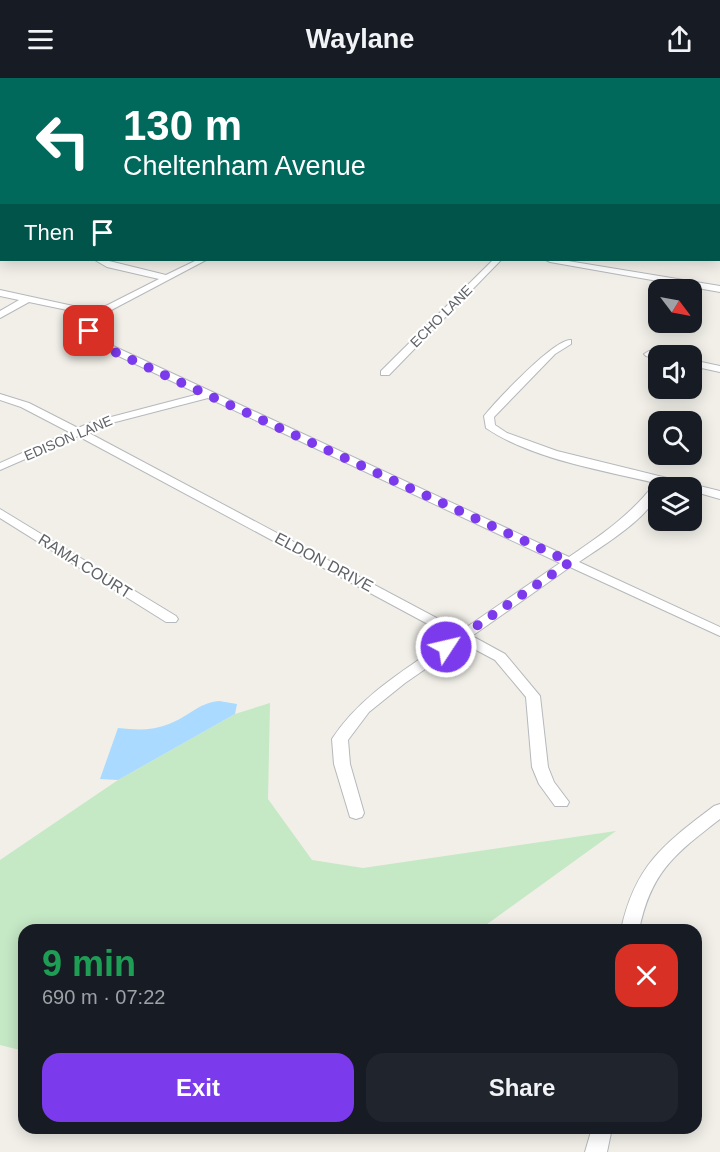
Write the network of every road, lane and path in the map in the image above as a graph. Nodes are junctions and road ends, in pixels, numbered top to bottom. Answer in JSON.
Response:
{"nodes":[{"id":1,"x":101,"y":261,"type":"edge"},
{"id":2,"x":200,"y":261,"type":"edge"},
{"id":3,"x":496,"y":261,"type":"edge"},
{"id":4,"x":556,"y":261,"type":"edge"},
{"id":5,"x":165,"y":278,"type":"junction"},
{"id":6,"x":720,"y":289,"type":"edge"},
{"id":7,"x":0,"y":294,"type":"edge"},
{"id":8,"x":27,"y":299,"type":"junction"},
{"id":9,"x":97,"y":314,"type":"junction"},
{"id":10,"x":0,"y":315,"type":"edge"},
{"id":11,"x":568,"y":342,"type":"dead end"},
{"id":12,"x":702,"y":365,"type":"edge"},
{"id":13,"x":720,"y":369,"type":"edge"},
{"id":14,"x":385,"y":373,"type":"dead end"},
{"id":15,"x":206,"y":395,"type":"junction"},
{"id":16,"x":0,"y":397,"type":"edge"},
{"id":17,"x":78,"y":432,"type":"junction"},
{"id":18,"x":0,"y":467,"type":"edge"},
{"id":19,"x":651,"y":477,"type":"edge"},
{"id":20,"x":702,"y":491,"type":"edge"},
{"id":21,"x":720,"y":495,"type":"edge"},
{"id":22,"x":648,"y":499,"type":"edge"},
{"id":23,"x":0,"y":513,"type":"edge"},
{"id":24,"x":570,"y":562,"type":"junction"},
{"id":25,"x":171,"y":619,"type":"dead end"},
{"id":26,"x":720,"y":632,"type":"edge"},
{"id":27,"x":461,"y":636,"type":"junction"},
{"id":28,"x":561,"y":802,"type":"dead end"},
{"id":29,"x":720,"y":810,"type":"edge"},
{"id":30,"x":356,"y":813,"type":"dead end"},
{"id":31,"x":631,"y":924,"type":"edge"},
{"id":32,"x":600,"y":1134,"type":"edge"},
{"id":33,"x":596,"y":1152,"type":"edge"}],
"edges":[{"from":1,"to":5,"type":"street"},
{"from":2,"to":5,"type":"street"},
{"from":3,"to":14,"type":"street","name":"ECHO LANE"},
{"from":4,"to":6,"type":"street"},
{"from":5,"to":9,"type":"street"},
{"from":7,"to":8,"type":"street"},
{"from":8,"to":9,"type":"street"},
{"from":8,"to":10,"type":"street"},
{"from":9,"to":15,"type":"street"},
{"from":11,"to":19,"type":"street"},
{"from":12,"to":13,"type":"street"},
{"from":15,"to":17,"type":"street","name":"EDISON LANE"},
{"from":15,"to":24,"type":"street"},
{"from":16,"to":17,"type":"street","name":"ELDON DRIVE"},
{"from":17,"to":18,"type":"street","name":"EDISON LANE"},
{"from":17,"to":27,"type":"street","name":"ELDON DRIVE"},
{"from":20,"to":21,"type":"street"},
{"from":22,"to":24,"type":"street"},
{"from":23,"to":25,"type":"street","name":"RAMA COURT"},
{"from":24,"to":26,"type":"street"},
{"from":24,"to":27,"type":"street"},
{"from":27,"to":28,"type":"street","name":"ELDON DRIVE"},
{"from":27,"to":30,"type":"street"},
{"from":29,"to":31,"type":"street"},
{"from":32,"to":33,"type":"street"}]}
